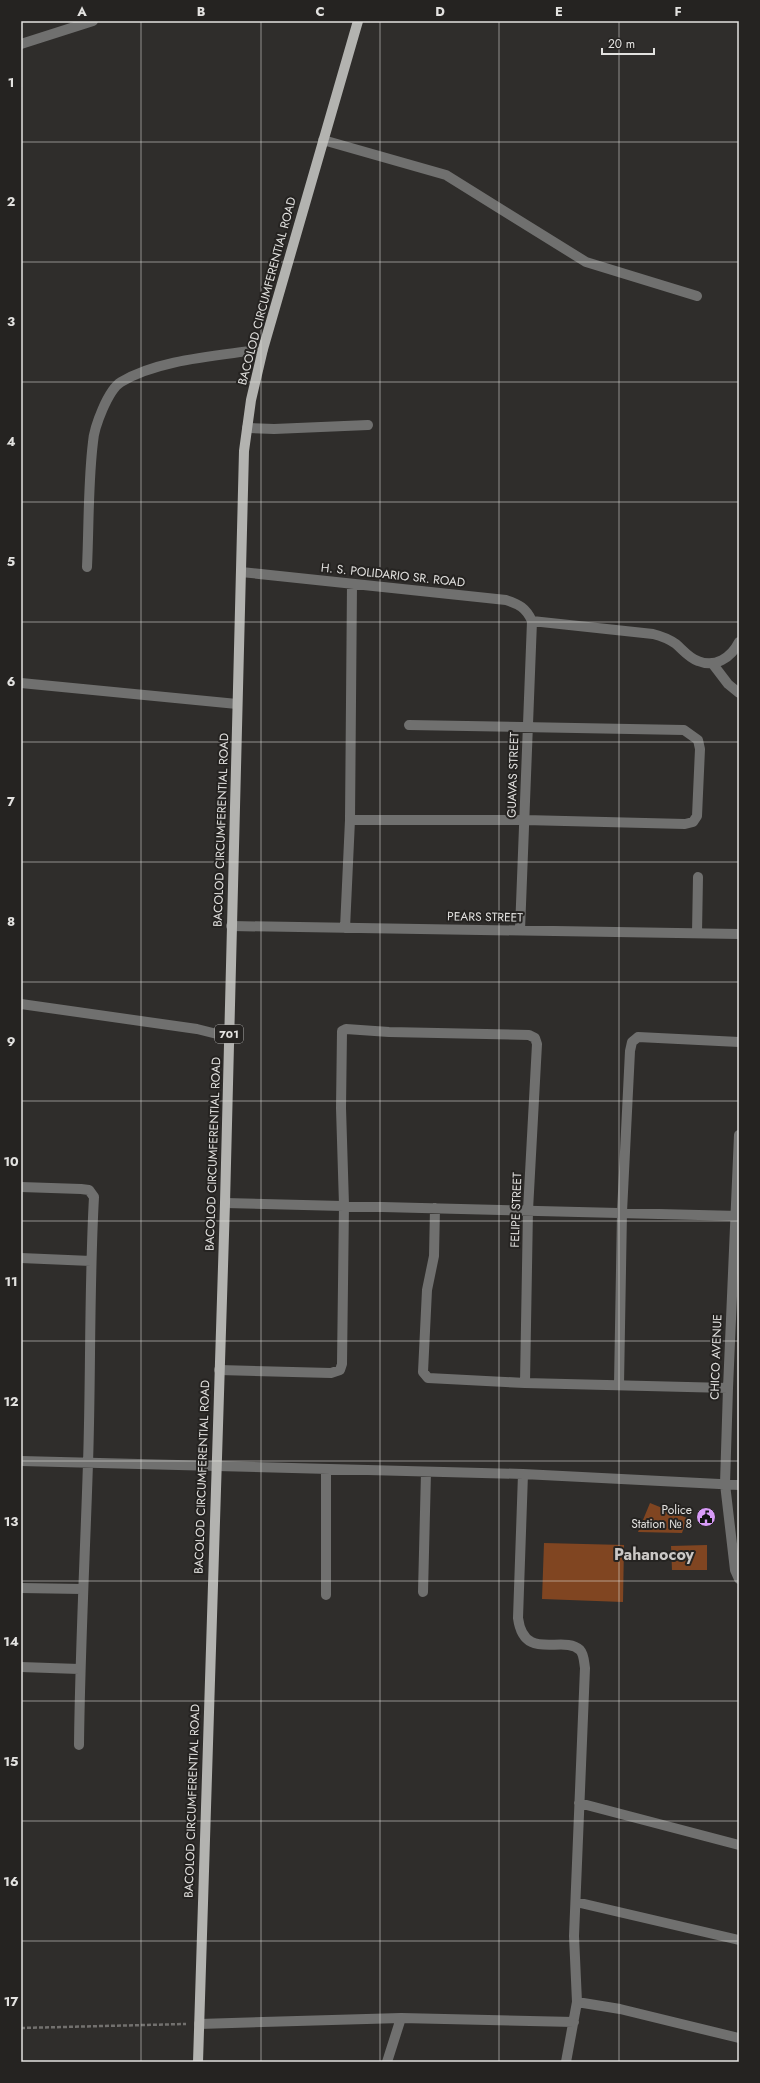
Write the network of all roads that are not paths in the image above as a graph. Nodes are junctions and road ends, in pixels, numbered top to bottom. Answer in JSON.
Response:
{"nodes":[{"id":1,"x":93,"y":21,"type":"edge"},
{"id":2,"x":358,"y":21,"type":"edge"},
{"id":3,"x":21,"y":44,"type":"edge"},
{"id":4,"x":323,"y":140,"type":"junction"},
{"id":5,"x":697,"y":296,"type":"dead end"},
{"id":6,"x":263,"y":349,"type":"junction"},
{"id":7,"x":368,"y":425,"type":"dead end"},
{"id":8,"x":247,"y":428,"type":"junction"},
{"id":9,"x":87,"y":567,"type":"dead end"},
{"id":10,"x":241,"y":572,"type":"junction"},
{"id":11,"x":352,"y":584,"type":"junction"},
{"id":12,"x":532,"y":621,"type":"junction"},
{"id":13,"x":739,"y":642,"type":"edge"},
{"id":14,"x":712,"y":663,"type":"junction"},
{"id":15,"x":21,"y":683,"type":"edge"},
{"id":16,"x":739,"y":693,"type":"edge"},
{"id":17,"x":237,"y":704,"type":"junction"},
{"id":18,"x":409,"y":725,"type":"dead end"},
{"id":19,"x":528,"y":727,"type":"junction"},
{"id":20,"x":350,"y":820,"type":"junction"},
{"id":21,"x":525,"y":820,"type":"junction"},
{"id":22,"x":698,"y":877,"type":"dead end"},
{"id":23,"x":231,"y":926,"type":"junction"},
{"id":24,"x":345,"y":928,"type":"junction"},
{"id":25,"x":520,"y":930,"type":"junction"},
{"id":26,"x":697,"y":933,"type":"junction"},
{"id":27,"x":739,"y":934,"type":"edge"},
{"id":28,"x":21,"y":1004,"type":"edge"},
{"id":29,"x":229,"y":1037,"type":"junction"},
{"id":30,"x":739,"y":1042,"type":"edge"},
{"id":31,"x":739,"y":1135,"type":"edge"},
{"id":32,"x":21,"y":1186,"type":"edge"},
{"id":33,"x":225,"y":1203,"type":"junction"},
{"id":34,"x":344,"y":1205,"type":"junction"},
{"id":35,"x":435,"y":1208,"type":"junction"},
{"id":36,"x":528,"y":1210,"type":"junction"},
{"id":37,"x":622,"y":1212,"type":"junction"},
{"id":38,"x":737,"y":1216,"type":"edge"},
{"id":39,"x":21,"y":1258,"type":"edge"},
{"id":40,"x":91,"y":1261,"type":"junction"},
{"id":41,"x":219,"y":1370,"type":"junction"},
{"id":42,"x":525,"y":1383,"type":"junction"},
{"id":43,"x":619,"y":1385,"type":"junction"},
{"id":44,"x":728,"y":1388,"type":"junction"},
{"id":45,"x":21,"y":1461,"type":"edge"},
{"id":46,"x":88,"y":1462,"type":"junction"},
{"id":47,"x":215,"y":1467,"type":"junction"},
{"id":48,"x":326,"y":1470,"type":"junction"},
{"id":49,"x":426,"y":1472,"type":"junction"},
{"id":50,"x":523,"y":1474,"type":"junction"},
{"id":51,"x":725,"y":1484,"type":"junction"},
{"id":52,"x":739,"y":1485,"type":"edge"},
{"id":53,"x":739,"y":1579,"type":"edge"},
{"id":54,"x":21,"y":1588,"type":"edge"},
{"id":55,"x":82,"y":1589,"type":"junction"},
{"id":56,"x":423,"y":1592,"type":"dead end"},
{"id":57,"x":326,"y":1595,"type":"dead end"},
{"id":58,"x":21,"y":1667,"type":"edge"},
{"id":59,"x":79,"y":1669,"type":"junction"},
{"id":60,"x":79,"y":1745,"type":"dead end"},
{"id":61,"x":579,"y":1803,"type":"junction"},
{"id":62,"x":739,"y":1845,"type":"edge"},
{"id":63,"x":576,"y":1902,"type":"junction"},
{"id":64,"x":739,"y":1940,"type":"edge"},
{"id":65,"x":577,"y":2002,"type":"junction"},
{"id":66,"x":401,"y":2018,"type":"junction"},
{"id":67,"x":574,"y":2022,"type":"junction"},
{"id":68,"x":199,"y":2024,"type":"junction"},
{"id":69,"x":739,"y":2038,"type":"edge"},
{"id":70,"x":198,"y":2062,"type":"edge"},
{"id":71,"x":388,"y":2062,"type":"edge"},
{"id":72,"x":566,"y":2062,"type":"edge"}],
"edges":[{"from":1,"to":3,"type":"street"},
{"from":2,"to":4,"type":"main road","name":"BACOLOD CIRCUMFERENTIAL ROAD","number":"701"},
{"from":4,"to":5,"type":"street"},
{"from":4,"to":6,"type":"main road","name":"BACOLOD CIRCUMFERENTIAL ROAD","number":"701"},
{"from":6,"to":8,"type":"main road","name":"BACOLOD CIRCUMFERENTIAL ROAD","number":"701"},
{"from":6,"to":9,"type":"street"},
{"from":7,"to":8,"type":"street"},
{"from":8,"to":10,"type":"main road","name":"BACOLOD CIRCUMFERENTIAL ROAD","number":"701"},
{"from":10,"to":11,"type":"street","name":"H. S. POLIDARIO SR. ROAD"},
{"from":10,"to":17,"type":"main road","name":"BACOLOD CIRCUMFERENTIAL ROAD","number":"701"},
{"from":11,"to":12,"type":"street","name":"H. S. POLIDARIO SR. ROAD"},
{"from":11,"to":20,"type":"street"},
{"from":12,"to":14,"type":"street"},
{"from":12,"to":19,"type":"street","name":"GUAVAS STREET"},
{"from":13,"to":14,"type":"street"},
{"from":14,"to":16,"type":"street"},
{"from":15,"to":17,"type":"street"},
{"from":17,"to":23,"type":"main road","name":"BACOLOD CIRCUMFERENTIAL ROAD","number":"701"},
{"from":18,"to":19,"type":"street"},
{"from":19,"to":21,"type":"street","name":"GUAVAS STREET"},
{"from":19,"to":21,"type":"street"},
{"from":20,"to":21,"type":"street"},
{"from":20,"to":24,"type":"street"},
{"from":21,"to":25,"type":"street","name":"GUAVAS STREET"},
{"from":22,"to":26,"type":"street"},
{"from":23,"to":24,"type":"street","name":"PEARS STREET"},
{"from":23,"to":29,"type":"main road","name":"BACOLOD CIRCUMFERENTIAL ROAD","number":"701"},
{"from":24,"to":25,"type":"street","name":"PEARS STREET"},
{"from":25,"to":26,"type":"street","name":"PEARS STREET"},
{"from":26,"to":27,"type":"street","name":"PEARS STREET"},
{"from":28,"to":29,"type":"street"},
{"from":29,"to":33,"type":"main road","name":"BACOLOD CIRCUMFERENTIAL ROAD","number":"701"},
{"from":30,"to":37,"type":"street"},
{"from":31,"to":38,"type":"street","name":"CHICO AVENUE"},
{"from":32,"to":40,"type":"street"},
{"from":33,"to":34,"type":"street"},
{"from":33,"to":41,"type":"main road","name":"BACOLOD CIRCUMFERENTIAL ROAD","number":"701"},
{"from":34,"to":35,"type":"street"},
{"from":34,"to":36,"type":"street","name":"FELIPE STREET"},
{"from":34,"to":41,"type":"street"},
{"from":35,"to":36,"type":"street"},
{"from":35,"to":42,"type":"street"},
{"from":36,"to":37,"type":"street"},
{"from":36,"to":42,"type":"street","name":"FELIPE STREET"},
{"from":37,"to":38,"type":"street"},
{"from":37,"to":43,"type":"street"},
{"from":38,"to":44,"type":"street","name":"CHICO AVENUE"},
{"from":39,"to":40,"type":"street"},
{"from":40,"to":46,"type":"street"},
{"from":41,"to":47,"type":"main road","name":"BACOLOD CIRCUMFERENTIAL ROAD","number":"701"},
{"from":42,"to":43,"type":"street"},
{"from":43,"to":44,"type":"street"},
{"from":44,"to":51,"type":"street","name":"CHICO AVENUE"},
{"from":45,"to":46,"type":"street"},
{"from":46,"to":47,"type":"street"},
{"from":46,"to":55,"type":"street"},
{"from":47,"to":48,"type":"street"},
{"from":47,"to":68,"type":"main road","name":"BACOLOD CIRCUMFERENTIAL ROAD","number":"701"},
{"from":48,"to":49,"type":"street"},
{"from":48,"to":57,"type":"street"},
{"from":49,"to":50,"type":"street"},
{"from":49,"to":56,"type":"street"},
{"from":50,"to":51,"type":"street"},
{"from":50,"to":61,"type":"street"},
{"from":51,"to":52,"type":"street"},
{"from":51,"to":53,"type":"street","name":"CHICO AVENUE"},
{"from":54,"to":55,"type":"street"},
{"from":55,"to":59,"type":"street"},
{"from":58,"to":59,"type":"street"},
{"from":59,"to":60,"type":"street"},
{"from":61,"to":62,"type":"street"},
{"from":61,"to":63,"type":"street"},
{"from":63,"to":64,"type":"street"},
{"from":63,"to":65,"type":"street"},
{"from":65,"to":67,"type":"street"},
{"from":65,"to":69,"type":"street"},
{"from":66,"to":67,"type":"street"},
{"from":66,"to":68,"type":"street"},
{"from":66,"to":71,"type":"street"},
{"from":67,"to":72,"type":"street"},
{"from":68,"to":70,"type":"main road","name":"BACOLOD CIRCUMFERENTIAL ROAD","number":"701"}]}
